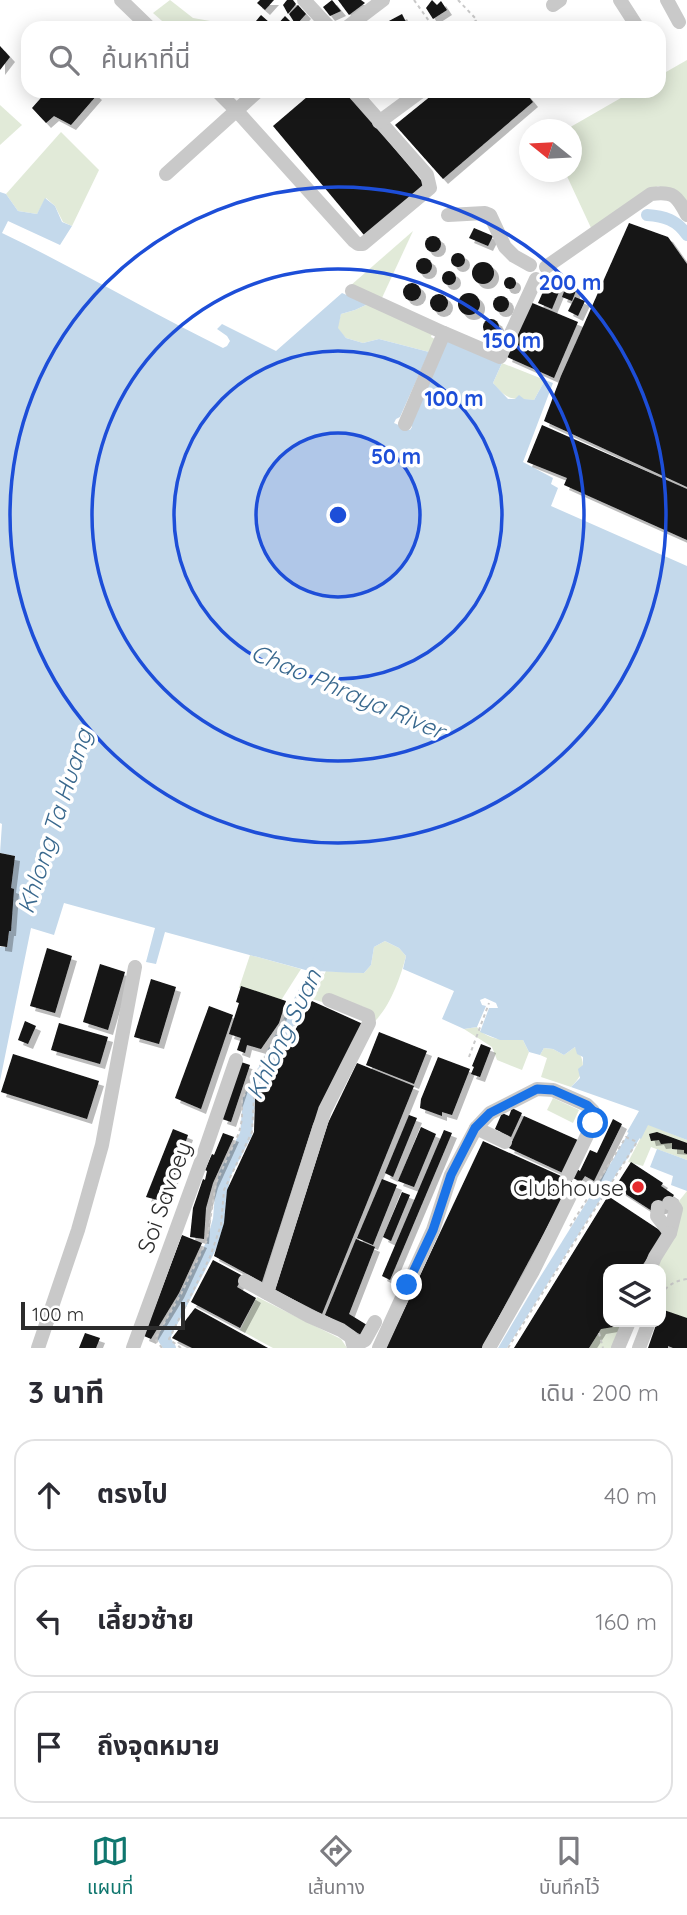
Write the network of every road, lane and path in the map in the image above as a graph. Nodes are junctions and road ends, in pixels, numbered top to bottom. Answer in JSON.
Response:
{"nodes":[{"id":1,"x":121,"y":0,"type":"edge"},
{"id":2,"x":304,"y":0,"type":"edge"},
{"id":3,"x":383,"y":0,"type":"edge"},
{"id":4,"x":414,"y":0,"type":"edge"},
{"id":5,"x":458,"y":0,"type":"edge"},
{"id":6,"x":620,"y":0,"type":"edge"},
{"id":7,"x":667,"y":0,"type":"edge"},
{"id":8,"x":143,"y":21,"type":"edge"},
{"id":9,"x":324,"y":21,"type":"edge"},
{"id":10,"x":355,"y":21,"type":"edge"},
{"id":11,"x":428,"y":21,"type":"edge"},
{"id":12,"x":476,"y":21,"type":"edge"},
{"id":13,"x":634,"y":21,"type":"edge"},
{"id":14,"x":679,"y":22,"type":"dead end"},
{"id":15,"x":224,"y":98,"type":"edge"},
{"id":16,"x":250,"y":98,"type":"edge"},
{"id":17,"x":359,"y":98,"type":"edge"},
{"id":18,"x":412,"y":98,"type":"edge"},
{"id":19,"x":236,"y":110,"type":"junction"},
{"id":20,"x":379,"y":122,"type":"junction"},
{"id":21,"x":166,"y":174,"type":"dead end"},
{"id":22,"x":449,"y":215,"type":"dead end"},
{"id":23,"x":687,"y":215,"type":"edge"},
{"id":24,"x":538,"y":270,"type":"junction"},
{"id":25,"x":352,"y":291,"type":"dead end"},
{"id":26,"x":444,"y":333,"type":"junction"},
{"id":27,"x":405,"y":424,"type":"dead end"},
{"id":28,"x":135,"y":967,"type":"dead end"},
{"id":29,"x":310,"y":973,"type":"dead end"},
{"id":30,"x":323,"y":973,"type":"dead end"},
{"id":31,"x":329,"y":1000,"type":"dead end"},
{"id":32,"x":489,"y":1003,"type":"dead end"},
{"id":33,"x":469,"y":1057,"type":"dead end"},
{"id":34,"x":236,"y":1060,"type":"dead end"},
{"id":35,"x":475,"y":1128,"type":"junction"},
{"id":36,"x":626,"y":1137,"type":"dead end"},
{"id":37,"x":505,"y":1142,"type":"dead end"},
{"id":38,"x":568,"y":1175,"type":"dead end"},
{"id":39,"x":573,"y":1190,"type":"dead end"},
{"id":40,"x":663,"y":1205,"type":"dead end"},
{"id":41,"x":652,"y":1264,"type":"edge"},
{"id":42,"x":687,"y":1279,"type":"edge"},
{"id":43,"x":245,"y":1281,"type":"dead end"},
{"id":44,"x":666,"y":1287,"type":"edge"},
{"id":45,"x":267,"y":1293,"type":"junction"},
{"id":46,"x":375,"y":1322,"type":"dead end"},
{"id":47,"x":627,"y":1327,"type":"edge"},
{"id":48,"x":647,"y":1327,"type":"edge"},
{"id":49,"x":598,"y":1333,"type":"dead end"},
{"id":50,"x":354,"y":1347,"type":"edge"},
{"id":51,"x":38,"y":1348,"type":"edge"},
{"id":52,"x":133,"y":1348,"type":"edge"},
{"id":53,"x":162,"y":1348,"type":"edge"},
{"id":54,"x":181,"y":1348,"type":"edge"},
{"id":55,"x":379,"y":1348,"type":"edge"},
{"id":56,"x":489,"y":1348,"type":"edge"},
{"id":57,"x":508,"y":1348,"type":"edge"},
{"id":58,"x":603,"y":1348,"type":"edge"},
{"id":59,"x":618,"y":1348,"type":"edge"},
{"id":60,"x":639,"y":1348,"type":"edge"}],
"edges":[{"from":1,"to":8,"type":"street"},
{"from":2,"to":9,"type":"street"},
{"from":3,"to":10,"type":"street"},
{"from":4,"to":11,"type":"path"},
{"from":5,"to":12,"type":"path"},
{"from":6,"to":13,"type":"street"},
{"from":7,"to":14,"type":"street"},
{"from":15,"to":19,"type":"street"},
{"from":16,"to":19,"type":"street"},
{"from":17,"to":20,"type":"street"},
{"from":18,"to":20,"type":"street"},
{"from":19,"to":20,"type":"street"},
{"from":19,"to":21,"type":"street"},
{"from":22,"to":24,"type":"street"},
{"from":23,"to":24,"type":"street"},
{"from":24,"to":26,"type":"street"},
{"from":25,"to":26,"type":"street"},
{"from":26,"to":27,"type":"street"},
{"from":28,"to":51,"type":"street"},
{"from":29,"to":53,"type":"path"},
{"from":30,"to":54,"type":"path"},
{"from":31,"to":45,"type":"street"},
{"from":32,"to":33,"type":"path"},
{"from":34,"to":52,"type":"street","name":"Soi Savoey"},
{"from":35,"to":37,"type":"street"},
{"from":35,"to":38,"type":"street"},
{"from":35,"to":55,"type":"street"},
{"from":36,"to":57,"type":"path"},
{"from":39,"to":56,"type":"street"},
{"from":40,"to":41,"type":"street"},
{"from":42,"to":44,"type":"path"},
{"from":43,"to":45,"type":"street"},
{"from":45,"to":50,"type":"street"},
{"from":46,"to":50,"type":"street"},
{"from":47,"to":59,"type":"street"},
{"from":48,"to":60,"type":"street"},
{"from":49,"to":58,"type":"path"}]}
